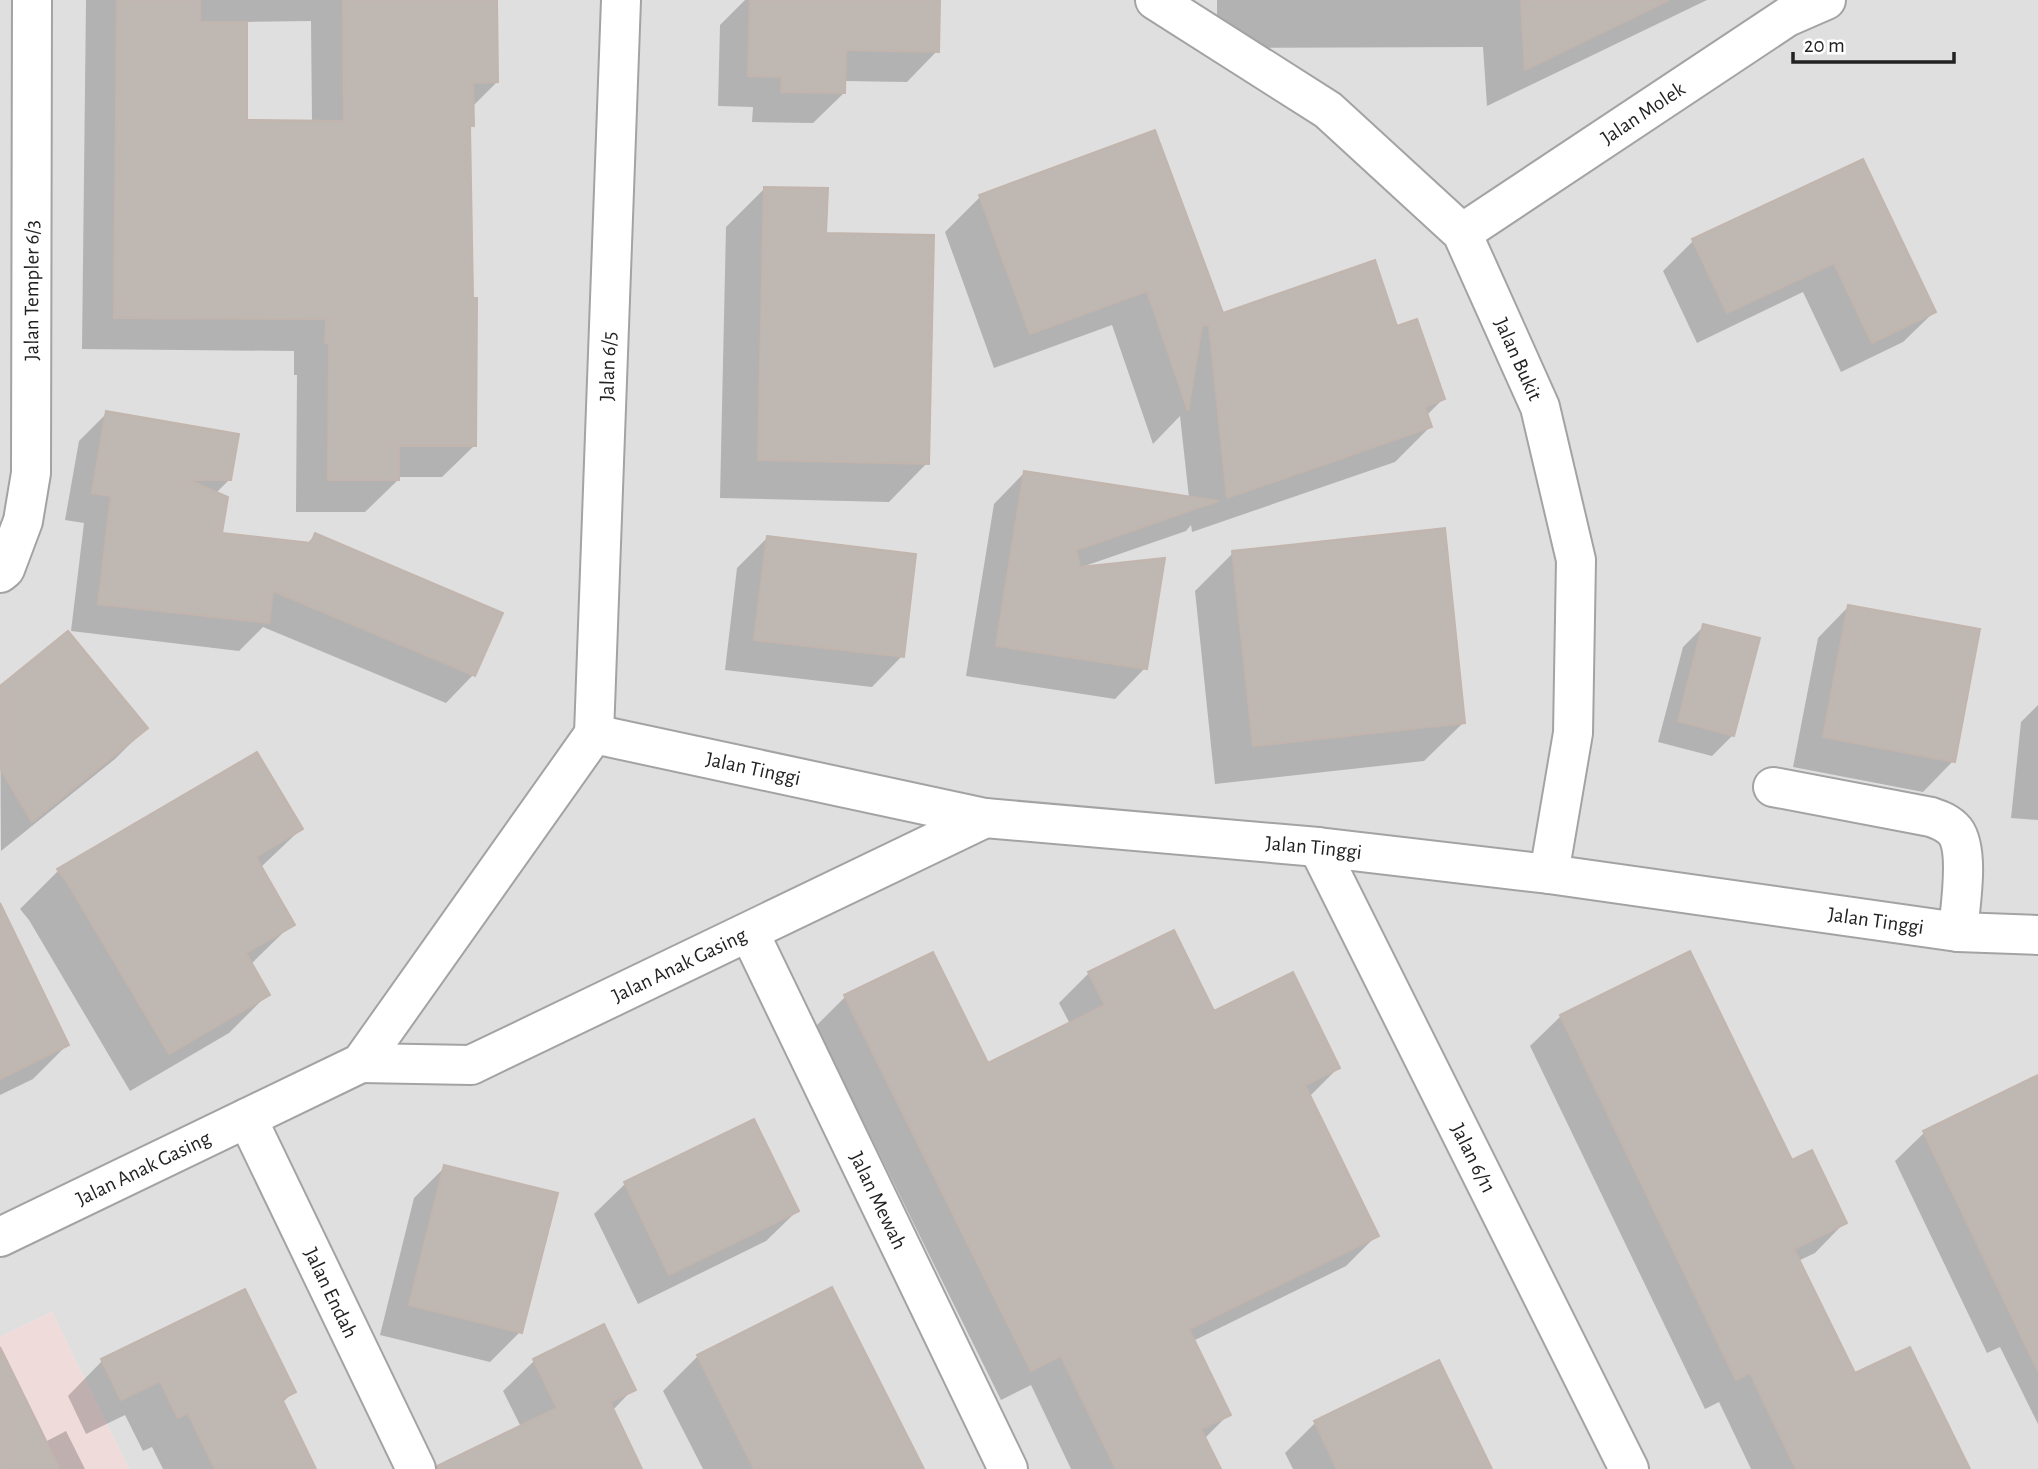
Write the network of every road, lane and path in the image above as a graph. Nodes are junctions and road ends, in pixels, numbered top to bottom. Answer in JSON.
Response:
{"nodes":[{"id":1,"x":32,"y":0,"type":"edge"},
{"id":2,"x":621,"y":0,"type":"edge"},
{"id":3,"x":1155,"y":0,"type":"edge"},
{"id":4,"x":1826,"y":0,"type":"edge"},
{"id":5,"x":1462,"y":233,"type":"junction"},
{"id":6,"x":0,"y":573,"type":"edge"},
{"id":7,"x":594,"y":734,"type":"junction"},
{"id":8,"x":1773,"y":787,"type":"dead end"},
{"id":9,"x":985,"y":818,"type":"junction"},
{"id":10,"x":1318,"y":847,"type":"junction"},
{"id":11,"x":1549,"y":874,"type":"junction"},
{"id":12,"x":749,"y":932,"type":"junction"},
{"id":13,"x":1958,"y":932,"type":"junction"},
{"id":14,"x":2038,"y":935,"type":"edge"},
{"id":15,"x":361,"y":1063,"type":"junction"},
{"id":16,"x":247,"y":1118,"type":"junction"},
{"id":17,"x":0,"y":1237,"type":"edge"},
{"id":18,"x":416,"y":1469,"type":"edge"},
{"id":19,"x":1008,"y":1469,"type":"edge"},
{"id":20,"x":1629,"y":1469,"type":"edge"}],
"edges":[{"from":1,"to":6,"type":"street","name":"Jalan Templer 6/3"},
{"from":2,"to":7,"type":"street","name":"Jalan 6/5"},
{"from":3,"to":5,"type":"street","name":"Jalan Bukit"},
{"from":4,"to":5,"type":"street","name":"Jalan Molek"},
{"from":5,"to":11,"type":"street","name":"Jalan Bukit"},
{"from":7,"to":9,"type":"street","name":"Jalan Tinggi"},
{"from":7,"to":15,"type":"street","name":"Jalan Anak Gasing"},
{"from":8,"to":13,"type":"street"},
{"from":9,"to":10,"type":"street","name":"Jalan Tinggi"},
{"from":9,"to":12,"type":"street","name":"Jalan Anak Gasing"},
{"from":10,"to":11,"type":"street","name":"Jalan Tinggi"},
{"from":10,"to":20,"type":"street","name":"Jalan 6/11"},
{"from":11,"to":13,"type":"street","name":"Jalan Tinggi"},
{"from":12,"to":15,"type":"street","name":"Jalan Anak Gasing"},
{"from":12,"to":19,"type":"street","name":"Jalan Mewah"},
{"from":13,"to":14,"type":"street","name":"Jalan Tinggi"},
{"from":15,"to":16,"type":"street","name":"Jalan Anak Gasing"},
{"from":16,"to":17,"type":"street","name":"Jalan Anak Gasing"},
{"from":16,"to":18,"type":"street","name":"Jalan Endah"}]}
